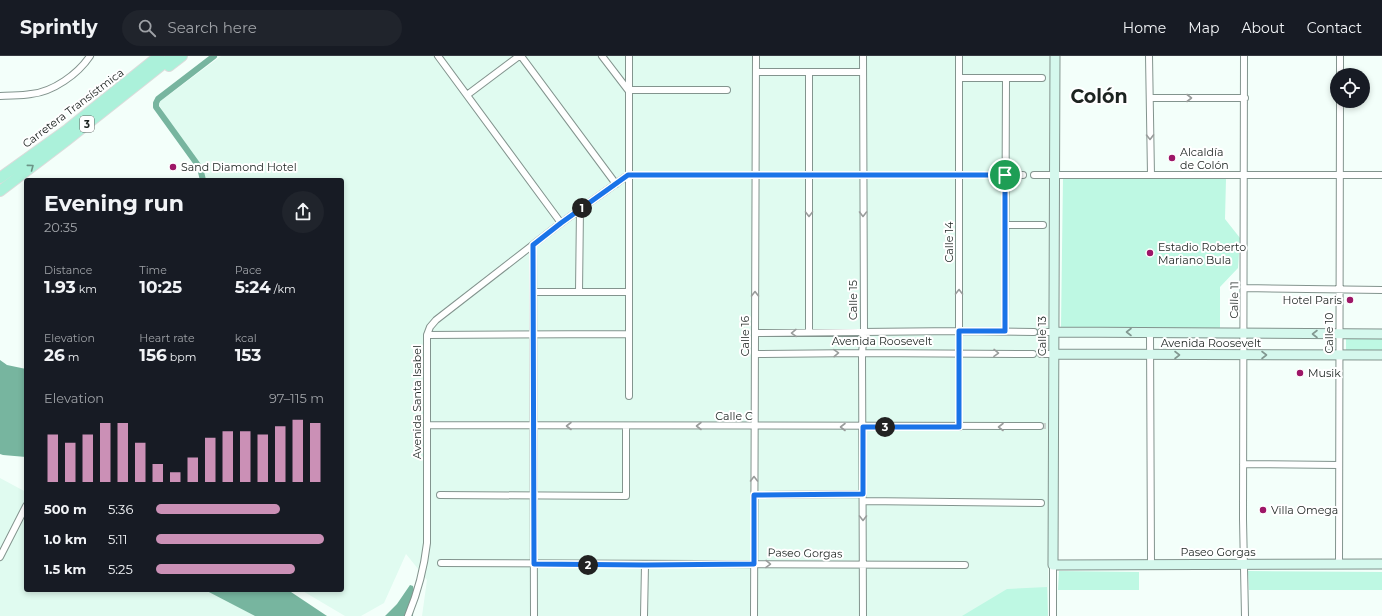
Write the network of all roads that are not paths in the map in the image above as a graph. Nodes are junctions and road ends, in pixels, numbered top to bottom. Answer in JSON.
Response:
{"nodes":[{"id":1,"x":90,"y":56,"type":"edge"},
{"id":2,"x":159,"y":56,"type":"edge"},
{"id":3,"x":173,"y":56,"type":"edge"},
{"id":4,"x":182,"y":56,"type":"edge"},
{"id":5,"x":438,"y":56,"type":"edge"},
{"id":6,"x":520,"y":56,"type":"edge"},
{"id":7,"x":602,"y":56,"type":"edge"},
{"id":8,"x":629,"y":56,"type":"edge"},
{"id":9,"x":756,"y":56,"type":"edge"},
{"id":10,"x":863,"y":56,"type":"edge"},
{"id":11,"x":959,"y":56,"type":"edge"},
{"id":12,"x":1054,"y":56,"type":"edge"},
{"id":13,"x":1149,"y":56,"type":"edge"},
{"id":14,"x":1244,"y":56,"type":"edge"},
{"id":15,"x":1340,"y":56,"type":"edge"},
{"id":16,"x":1340,"y":68,"type":"edge"},
{"id":17,"x":756,"y":72,"type":"junction"},
{"id":18,"x":809,"y":72,"type":"junction"},
{"id":19,"x":863,"y":72,"type":"junction"},
{"id":20,"x":959,"y":78,"type":"junction"},
{"id":21,"x":1006,"y":78,"type":"junction"},
{"id":22,"x":1042,"y":78,"type":"dead end"},
{"id":23,"x":142,"y":80,"type":"junction"},
{"id":24,"x":628,"y":90,"type":"junction"},
{"id":25,"x":727,"y":90,"type":"dead end"},
{"id":26,"x":467,"y":95,"type":"junction"},
{"id":27,"x":0,"y":96,"type":"edge"},
{"id":28,"x":1150,"y":98,"type":"junction"},
{"id":29,"x":1245,"y":98,"type":"junction"},
{"id":30,"x":1340,"y":108,"type":"edge"},
{"id":31,"x":628,"y":175,"type":"junction"},
{"id":32,"x":755,"y":175,"type":"junction"},
{"id":33,"x":809,"y":175,"type":"junction"},
{"id":34,"x":863,"y":175,"type":"junction"},
{"id":35,"x":959,"y":175,"type":"junction"},
{"id":36,"x":1005,"y":175,"type":"junction"},
{"id":37,"x":1024,"y":175,"type":"dead end"},
{"id":38,"x":1034,"y":175,"type":"dead end"},
{"id":39,"x":1054,"y":175,"type":"junction"},
{"id":40,"x":1151,"y":175,"type":"junction"},
{"id":41,"x":1244,"y":175,"type":"junction"},
{"id":42,"x":1340,"y":175,"type":"junction"},
{"id":43,"x":1382,"y":175,"type":"edge"},
{"id":44,"x":0,"y":178,"type":"edge"},
{"id":45,"x":616,"y":184,"type":"junction"},
{"id":46,"x":0,"y":191,"type":"edge"},
{"id":47,"x":580,"y":209,"type":"junction"},
{"id":48,"x":561,"y":223,"type":"junction"},
{"id":49,"x":1043,"y":225,"type":"dead end"},
{"id":50,"x":1005,"y":226,"type":"junction"},
{"id":51,"x":533,"y":245,"type":"junction"},
{"id":52,"x":1244,"y":288,"type":"junction"},
{"id":53,"x":1340,"y":290,"type":"junction"},
{"id":54,"x":1382,"y":290,"type":"edge"},
{"id":55,"x":533,"y":292,"type":"junction"},
{"id":56,"x":579,"y":292,"type":"junction"},
{"id":57,"x":629,"y":292,"type":"junction"},
{"id":58,"x":959,"y":331,"type":"junction"},
{"id":59,"x":1005,"y":331,"type":"junction"},
{"id":60,"x":809,"y":332,"type":"junction"},
{"id":61,"x":864,"y":332,"type":"junction"},
{"id":62,"x":1034,"y":332,"type":"dead end"},
{"id":63,"x":1041,"y":332,"type":"dead end"},
{"id":64,"x":1054,"y":332,"type":"junction"},
{"id":65,"x":755,"y":333,"type":"junction"},
{"id":66,"x":1150,"y":333,"type":"junction"},
{"id":67,"x":1244,"y":333,"type":"junction"},
{"id":68,"x":629,"y":334,"type":"junction"},
{"id":69,"x":1339,"y":334,"type":"junction"},
{"id":70,"x":1382,"y":334,"type":"edge"},
{"id":71,"x":427,"y":335,"type":"junction"},
{"id":72,"x":533,"y":335,"type":"junction"},
{"id":73,"x":862,"y":353,"type":"junction"},
{"id":74,"x":959,"y":353,"type":"junction"},
{"id":75,"x":755,"y":354,"type":"junction"},
{"id":76,"x":1034,"y":354,"type":"dead end"},
{"id":77,"x":1041,"y":354,"type":"dead end"},
{"id":78,"x":1054,"y":354,"type":"junction"},
{"id":79,"x":1150,"y":355,"type":"junction"},
{"id":80,"x":1244,"y":355,"type":"junction"},
{"id":81,"x":1339,"y":355,"type":"junction"},
{"id":82,"x":1382,"y":355,"type":"edge"},
{"id":83,"x":629,"y":396,"type":"dead end"},
{"id":84,"x":428,"y":425,"type":"junction"},
{"id":85,"x":533,"y":426,"type":"junction"},
{"id":86,"x":626,"y":426,"type":"junction"},
{"id":87,"x":754,"y":426,"type":"junction"},
{"id":88,"x":1040,"y":426,"type":"tunnel mouth"},
{"id":89,"x":863,"y":427,"type":"junction"},
{"id":90,"x":959,"y":427,"type":"junction"},
{"id":91,"x":1243,"y":464,"type":"junction"},
{"id":92,"x":1339,"y":465,"type":"junction"},
{"id":93,"x":863,"y":494,"type":"junction"},
{"id":94,"x":440,"y":495,"type":"dead end"},
{"id":95,"x":754,"y":495,"type":"junction"},
{"id":96,"x":534,"y":496,"type":"junction"},
{"id":97,"x":863,"y":501,"type":"junction"},
{"id":98,"x":1047,"y":503,"type":"junction"},
{"id":99,"x":24,"y":510,"type":"edge"},
{"id":100,"x":0,"y":557,"type":"edge"},
{"id":101,"x":441,"y":563,"type":"dead end"},
{"id":102,"x":534,"y":564,"type":"junction"},
{"id":103,"x":754,"y":564,"type":"junction"},
{"id":104,"x":1151,"y":564,"type":"junction"},
{"id":105,"x":1245,"y":564,"type":"junction"},
{"id":106,"x":1382,"y":564,"type":"edge"},
{"id":107,"x":645,"y":565,"type":"junction"},
{"id":108,"x":863,"y":565,"type":"junction"},
{"id":109,"x":1053,"y":565,"type":"junction"},
{"id":110,"x":1339,"y":565,"type":"junction"},
{"id":111,"x":965,"y":566,"type":"dead end"},
{"id":112,"x":408,"y":616,"type":"edge"},
{"id":113,"x":534,"y":616,"type":"edge"},
{"id":114,"x":644,"y":616,"type":"edge"},
{"id":115,"x":754,"y":616,"type":"edge"},
{"id":116,"x":863,"y":616,"type":"edge"},
{"id":117,"x":1053,"y":616,"type":"edge"},
{"id":118,"x":1245,"y":616,"type":"edge"}],
"edges":[{"from":1,"to":27,"type":"street"},
{"from":2,"to":44,"type":"main road","name":"Carretera Transístmica","number":"3"},
{"from":3,"to":23,"type":"main road","name":"Carretera Transístmica","number":"3"},
{"from":4,"to":23,"type":"main road"},
{"from":5,"to":26,"type":"street"},
{"from":6,"to":26,"type":"street"},
{"from":6,"to":45,"type":"street"},
{"from":7,"to":24,"type":"street"},
{"from":8,"to":24,"type":"street"},
{"from":9,"to":17,"type":"street","name":"Calle 16"},
{"from":10,"to":19,"type":"street","name":"Calle 15"},
{"from":11,"to":20,"type":"street","name":"Calle 14"},
{"from":12,"to":39,"type":"main road","name":"Calle 13"},
{"from":13,"to":28,"type":"street"},
{"from":14,"to":29,"type":"street","name":"Calle 11"},
{"from":15,"to":16,"type":"street"},
{"from":17,"to":18,"type":"street"},
{"from":17,"to":32,"type":"street","name":"Calle 16"},
{"from":18,"to":19,"type":"street"},
{"from":18,"to":33,"type":"street"},
{"from":19,"to":34,"type":"street","name":"Calle 15"},
{"from":20,"to":21,"type":"street"},
{"from":20,"to":35,"type":"street","name":"Calle 14"},
{"from":21,"to":22,"type":"street"},
{"from":21,"to":36,"type":"street"},
{"from":46,"to":23,"type":"main road","name":"Carretera Transístmica","number":"3","one_way":true},
{"from":24,"to":25,"type":"street"},
{"from":24,"to":31,"type":"street"},
{"from":26,"to":48,"type":"street"},
{"from":28,"to":29,"type":"street","one_way":true},
{"from":28,"to":40,"type":"street","one_way":true},
{"from":29,"to":41,"type":"street","name":"Calle 11"},
{"from":30,"to":42,"type":"street","name":"Calle 10"},
{"from":31,"to":32,"type":"street"},
{"from":31,"to":45,"type":"street","name":"Avenida Santa Isabel"},
{"from":31,"to":57,"type":"street"},
{"from":32,"to":33,"type":"street"},
{"from":65,"to":32,"type":"street","name":"Calle 16","one_way":true},
{"from":33,"to":34,"type":"street"},
{"from":33,"to":60,"type":"street","one_way":true},
{"from":34,"to":35,"type":"street"},
{"from":34,"to":61,"type":"street","name":"Calle 15","one_way":true},
{"from":35,"to":36,"type":"street"},
{"from":58,"to":35,"type":"street","name":"Calle 14","one_way":true},
{"from":36,"to":37,"type":"street"},
{"from":36,"to":50,"type":"street"},
{"from":38,"to":39,"type":"street"},
{"from":39,"to":40,"type":"street"},
{"from":39,"to":64,"type":"main road","name":"Calle 13"},
{"from":40,"to":41,"type":"street"},
{"from":41,"to":42,"type":"street"},
{"from":41,"to":52,"type":"street","name":"Calle 11"},
{"from":42,"to":43,"type":"street"},
{"from":42,"to":53,"type":"street","name":"Calle 10"},
{"from":45,"to":47,"type":"street","name":"Avenida Santa Isabel"},
{"from":47,"to":48,"type":"street","name":"Avenida Santa Isabel"},
{"from":47,"to":56,"type":"street"},
{"from":48,"to":51,"type":"street","name":"Avenida Santa Isabel"},
{"from":49,"to":50,"type":"street"},
{"from":50,"to":59,"type":"street"},
{"from":51,"to":55,"type":"street"},
{"from":51,"to":71,"type":"street","name":"Avenida Santa Isabel"},
{"from":52,"to":53,"type":"street"},
{"from":52,"to":67,"type":"street","name":"Calle 11"},
{"from":53,"to":54,"type":"street"},
{"from":53,"to":69,"type":"street","name":"Calle 10"},
{"from":55,"to":56,"type":"street"},
{"from":55,"to":72,"type":"street"},
{"from":56,"to":57,"type":"street"},
{"from":57,"to":68,"type":"street"},
{"from":58,"to":59,"type":"street","name":"Avenida Roosevelt"},
{"from":58,"to":61,"type":"street","name":"Avenida Roosevelt"},
{"from":58,"to":74,"type":"street","name":"Calle 14"},
{"from":59,"to":62,"type":"street","name":"Avenida Roosevelt"},
{"from":60,"to":61,"type":"street","name":"Avenida Roosevelt"},
{"from":60,"to":65,"type":"street","name":"Avenida Roosevelt","one_way":true},
{"from":61,"to":73,"type":"street","name":"Calle 15"},
{"from":63,"to":64,"type":"street","name":"Avenida Roosevelt"},
{"from":66,"to":64,"type":"main road","name":"Avenida Roosevelt","one_way":true},
{"from":64,"to":78,"type":"main road","name":"Calle 13"},
{"from":65,"to":75,"type":"street","name":"Calle 16"},
{"from":66,"to":67,"type":"main road","name":"Avenida Roosevelt"},
{"from":66,"to":79,"type":"street"},
{"from":69,"to":67,"type":"main road","name":"Avenida Roosevelt","one_way":true},
{"from":67,"to":80,"type":"street","name":"Calle 11"},
{"from":68,"to":72,"type":"street"},
{"from":68,"to":83,"type":"street"},
{"from":69,"to":70,"type":"main road","name":"Avenida Roosevelt"},
{"from":69,"to":81,"type":"street","name":"Calle 10"},
{"from":71,"to":72,"type":"street"},
{"from":71,"to":84,"type":"street","name":"Avenida Santa Isabel"},
{"from":72,"to":85,"type":"street"},
{"from":73,"to":74,"type":"street","name":"Avenida Roosevelt"},
{"from":75,"to":73,"type":"street","name":"Avenida Roosevelt","one_way":true},
{"from":73,"to":89,"type":"street","name":"Calle 15"},
{"from":74,"to":76,"type":"street","name":"Avenida Roosevelt","one_way":true},
{"from":74,"to":90,"type":"street","name":"Calle 14"},
{"from":75,"to":87,"type":"street","name":"Calle 16"},
{"from":77,"to":78,"type":"street","name":"Avenida Roosevelt"},
{"from":78,"to":79,"type":"main road","name":"Avenida Roosevelt"},
{"from":78,"to":98,"type":"main road","name":"Calle 13"},
{"from":79,"to":80,"type":"main road","name":"Avenida Roosevelt","one_way":true},
{"from":79,"to":104,"type":"street"},
{"from":80,"to":81,"type":"main road","name":"Avenida Roosevelt","one_way":true},
{"from":80,"to":91,"type":"street","name":"Calle 11"},
{"from":81,"to":82,"type":"main road","name":"Avenida Roosevelt"},
{"from":81,"to":92,"type":"street","name":"Calle 10"},
{"from":84,"to":85,"type":"street","name":"Calle C"},
{"from":84,"to":112,"type":"street","name":"Avenida Santa Isabel"},
{"from":86,"to":85,"type":"street","name":"Calle C","one_way":true},
{"from":85,"to":96,"type":"street"},
{"from":87,"to":86,"type":"street","name":"Calle C","one_way":true},
{"from":86,"to":96,"type":"street"},
{"from":89,"to":87,"type":"street","name":"Calle C","one_way":true},
{"from":95,"to":87,"type":"street","name":"Calle 16","one_way":true},
{"from":88,"to":90,"type":"street","name":"Calle C","one_way":true},
{"from":89,"to":90,"type":"street","name":"Calle C"},
{"from":89,"to":93,"type":"street","name":"Calle 15"},
{"from":91,"to":92,"type":"street"},
{"from":91,"to":105,"type":"street","name":"Calle 11"},
{"from":92,"to":110,"type":"street","name":"Calle 10"},
{"from":93,"to":95,"type":"street"},
{"from":93,"to":97,"type":"street","name":"Calle 15"},
{"from":94,"to":96,"type":"street"},
{"from":95,"to":103,"type":"street","name":"Calle 16"},
{"from":96,"to":102,"type":"street"},
{"from":97,"to":98,"type":"street"},
{"from":97,"to":108,"type":"street","name":"Calle 15","one_way":true},
{"from":98,"to":109,"type":"main road","name":"Calle 13"},
{"from":99,"to":100,"type":"street"},
{"from":101,"to":102,"type":"street","name":"Paseo Gorgas"},
{"from":102,"to":107,"type":"street","name":"Paseo Gorgas"},
{"from":102,"to":113,"type":"street"},
{"from":103,"to":107,"type":"street","name":"Paseo Gorgas"},
{"from":103,"to":108,"type":"street","name":"Paseo Gorgas","one_way":true},
{"from":103,"to":115,"type":"street","name":"Calle 16"},
{"from":104,"to":105,"type":"main road","name":"Paseo Gorgas"},
{"from":104,"to":109,"type":"main road","name":"Paseo Gorgas"},
{"from":105,"to":110,"type":"main road","name":"Paseo Gorgas"},
{"from":105,"to":118,"type":"street","name":"Calle 11"},
{"from":106,"to":110,"type":"main road","name":"Paseo Gorgas"},
{"from":107,"to":114,"type":"street"},
{"from":108,"to":111,"type":"street","name":"Paseo Gorgas"},
{"from":108,"to":116,"type":"street","name":"Calle 15"},
{"from":109,"to":117,"type":"street","name":"Calle 13"}]}
